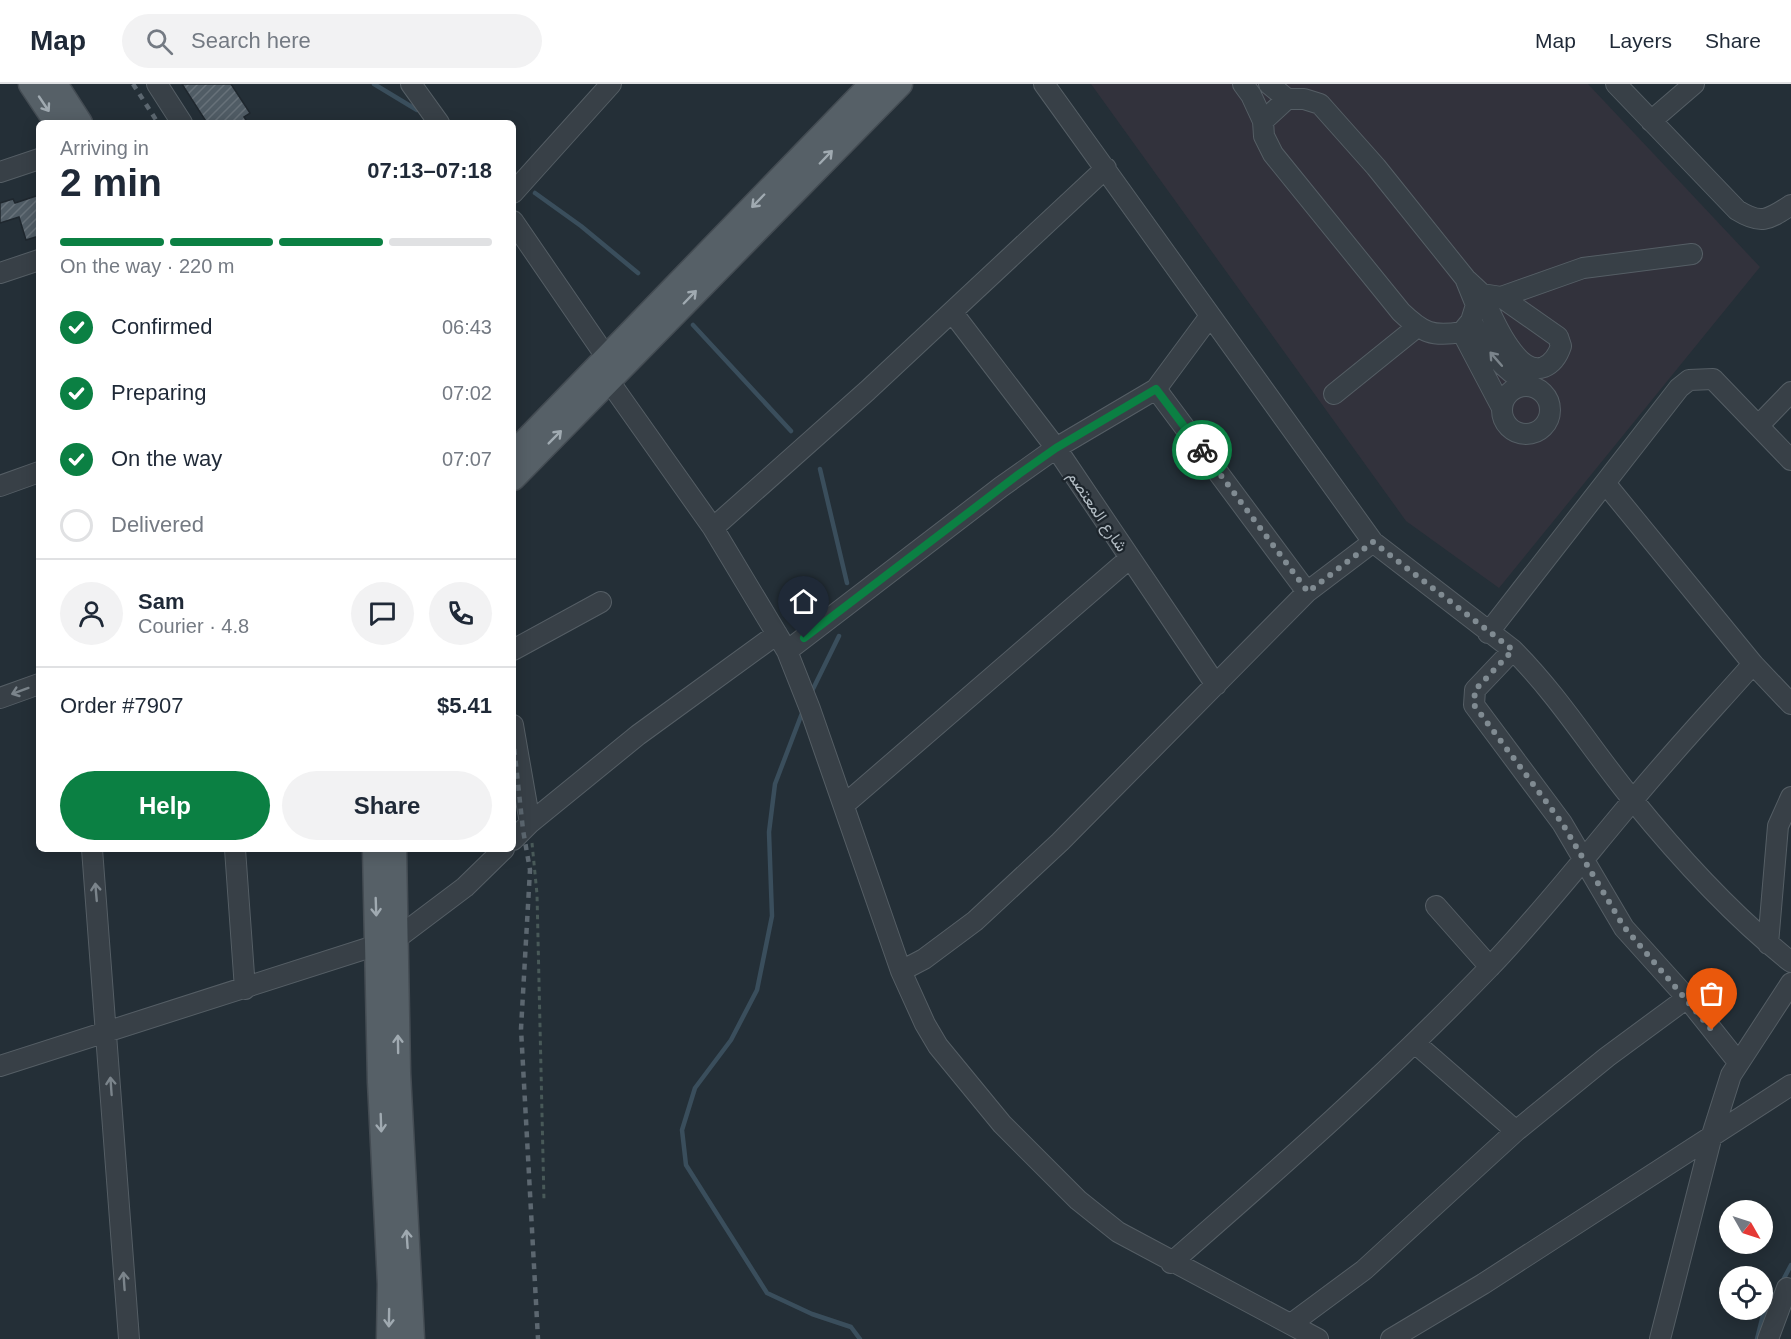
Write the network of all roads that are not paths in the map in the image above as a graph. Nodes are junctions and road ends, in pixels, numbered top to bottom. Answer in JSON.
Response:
{"nodes":[{"id":1,"x":32,"y":84,"type":"edge"},
{"id":2,"x":55,"y":84,"type":"edge"},
{"id":3,"x":157,"y":84,"type":"edge"},
{"id":4,"x":411,"y":84,"type":"edge"},
{"id":5,"x":872,"y":84,"type":"edge"},
{"id":6,"x":900,"y":84,"type":"edge"},
{"id":7,"x":1044,"y":84,"type":"edge"},
{"id":8,"x":1243,"y":84,"type":"edge"},
{"id":9,"x":1269,"y":84,"type":"edge"},
{"id":10,"x":1616,"y":84,"type":"edge"},
{"id":11,"x":1694,"y":84,"type":"edge"},
{"id":12,"x":607,"y":86,"type":"edge"},
{"id":13,"x":1287,"y":99,"type":"junction"},
{"id":14,"x":55,"y":120,"type":"edge"},
{"id":15,"x":78,"y":120,"type":"edge"},
{"id":16,"x":180,"y":120,"type":"edge"},
{"id":17,"x":437,"y":120,"type":"edge"},
{"id":18,"x":1263,"y":121,"type":"junction"},
{"id":19,"x":1651,"y":121,"type":"junction"},
{"id":20,"x":36,"y":160,"type":"edge"},
{"id":21,"x":1106,"y":168,"type":"junction"},
{"id":22,"x":0,"y":172,"type":"edge"},
{"id":23,"x":516,"y":190,"type":"edge"},
{"id":24,"x":1791,"y":205,"type":"edge"},
{"id":25,"x":516,"y":226,"type":"edge"},
{"id":26,"x":1692,"y":254,"type":"dead end"},
{"id":27,"x":36,"y":261,"type":"edge"},
{"id":28,"x":0,"y":273,"type":"edge"},
{"id":29,"x":1465,"y":278,"type":"junction"},
{"id":30,"x":952,"y":312,"type":"junction"},
{"id":31,"x":1210,"y":316,"type":"junction"},
{"id":32,"x":1467,"y":326,"type":"junction"},
{"id":33,"x":1417,"y":327,"type":"junction"},
{"id":34,"x":608,"y":370,"type":"junction"},
{"id":35,"x":1532,"y":386,"type":"junction"},
{"id":36,"x":1156,"y":389,"type":"junction"},
{"id":37,"x":1791,"y":392,"type":"edge"},
{"id":38,"x":1334,"y":394,"type":"dead end"},
{"id":39,"x":1502,"y":408,"type":"junction"},
{"id":40,"x":1760,"y":425,"type":"junction"},
{"id":41,"x":1056,"y":448,"type":"junction"},
{"id":42,"x":516,"y":451,"type":"edge"},
{"id":43,"x":1791,"y":460,"type":"edge"},
{"id":44,"x":36,"y":473,"type":"edge"},
{"id":45,"x":516,"y":475,"type":"edge"},
{"id":46,"x":1605,"y":483,"type":"junction"},
{"id":47,"x":0,"y":486,"type":"edge"},
{"id":48,"x":713,"y":528,"type":"junction"},
{"id":49,"x":1373,"y":542,"type":"junction"},
{"id":50,"x":1130,"y":558,"type":"junction"},
{"id":51,"x":1308,"y":592,"type":"junction"},
{"id":52,"x":601,"y":603,"type":"dead end"},
{"id":53,"x":1488,"y":633,"type":"junction"},
{"id":54,"x":516,"y":648,"type":"edge"},
{"id":55,"x":786,"y":650,"type":"junction"},
{"id":56,"x":1513,"y":650,"type":"junction"},
{"id":57,"x":1753,"y":664,"type":"junction"},
{"id":58,"x":36,"y":685,"type":"edge"},
{"id":59,"x":1216,"y":685,"type":"junction"},
{"id":60,"x":0,"y":698,"type":"edge"},
{"id":61,"x":1791,"y":704,"type":"edge"},
{"id":62,"x":516,"y":742,"type":"edge"},
{"id":63,"x":1791,"y":797,"type":"edge"},
{"id":64,"x":1633,"y":800,"type":"junction"},
{"id":65,"x":844,"y":805,"type":"junction"},
{"id":66,"x":530,"y":823,"type":"junction"},
{"id":67,"x":516,"y":837,"type":"edge"},
{"id":68,"x":92,"y":852,"type":"edge"},
{"id":69,"x":235,"y":852,"type":"edge"},
{"id":70,"x":375,"y":852,"type":"edge"},
{"id":71,"x":394,"y":852,"type":"edge"},
{"id":72,"x":501,"y":852,"type":"edge"},
{"id":73,"x":1584,"y":862,"type":"junction"},
{"id":74,"x":1436,"y":906,"type":"dead end"},
{"id":75,"x":387,"y":942,"type":"junction"},
{"id":76,"x":1768,"y":944,"type":"junction"},
{"id":77,"x":1791,"y":963,"type":"edge"},
{"id":78,"x":1490,"y":967,"type":"junction"},
{"id":79,"x":901,"y":971,"type":"junction"},
{"id":80,"x":1791,"y":983,"type":"edge"},
{"id":81,"x":245,"y":989,"type":"junction"},
{"id":82,"x":1687,"y":998,"type":"junction"},
{"id":83,"x":107,"y":1032,"type":"junction"},
{"id":84,"x":1415,"y":1043,"type":"junction"},
{"id":85,"x":1738,"y":1062,"type":"junction"},
{"id":86,"x":0,"y":1066,"type":"edge"},
{"id":87,"x":1791,"y":1085,"type":"edge"},
{"id":88,"x":1516,"y":1131,"type":"junction"},
{"id":89,"x":1712,"y":1135,"type":"junction"},
{"id":90,"x":1171,"y":1263,"type":"junction"},
{"id":91,"x":400,"y":1284,"type":"junction"},
{"id":92,"x":1786,"y":1288,"type":"dead end"},
{"id":93,"x":1291,"y":1324,"type":"junction"},
{"id":94,"x":129,"y":1339,"type":"edge"},
{"id":95,"x":389,"y":1339,"type":"edge"},
{"id":96,"x":412,"y":1339,"type":"edge"},
{"id":97,"x":1318,"y":1339,"type":"edge"},
{"id":98,"x":1391,"y":1339,"type":"edge"},
{"id":99,"x":1660,"y":1339,"type":"edge"},
{"id":100,"x":1768,"y":1339,"type":"edge"}],
"edges":[{"from":1,"to":14,"type":"main road","one_way":true},
{"from":2,"to":15,"type":"main road"},
{"from":3,"to":16,"type":"street"},
{"from":4,"to":17,"type":"street"},
{"from":5,"to":34,"type":"main road","one_way":true},
{"from":34,"to":6,"type":"main road","one_way":true},
{"from":7,"to":21,"type":"street"},
{"from":8,"to":18,"type":"street"},
{"from":9,"to":13,"type":"street"},
{"from":10,"to":19,"type":"street"},
{"from":11,"to":19,"type":"street"},
{"from":12,"to":23,"type":"street"},
{"from":13,"to":18,"type":"street"},
{"from":13,"to":29,"type":"street"},
{"from":18,"to":33,"type":"street"},
{"from":19,"to":24,"type":"street"},
{"from":20,"to":22,"type":"street"},
{"from":21,"to":30,"type":"street"},
{"from":21,"to":31,"type":"street"},
{"from":25,"to":34,"type":"street"},
{"from":26,"to":29,"type":"street"},
{"from":27,"to":28,"type":"street"},
{"from":29,"to":32,"type":"street"},
{"from":30,"to":41,"type":"street","name":"شارع المعتصم"},
{"from":30,"to":48,"type":"street"},
{"from":31,"to":36,"type":"street"},
{"from":31,"to":49,"type":"street"},
{"from":32,"to":33,"type":"street"},
{"from":35,"to":32,"type":"street","one_way":true},
{"from":32,"to":39,"type":"street"},
{"from":33,"to":38,"type":"street"},
{"from":34,"to":42,"type":"main road"},
{"from":45,"to":34,"type":"main road","one_way":true},
{"from":34,"to":48,"type":"street"},
{"from":35,"to":39,"type":"street"},
{"from":35,"to":39,"type":"street"},
{"from":36,"to":41,"type":"street"},
{"from":36,"to":51,"type":"street"},
{"from":37,"to":40,"type":"street"},
{"from":40,"to":43,"type":"street"},
{"from":40,"to":46,"type":"street"},
{"from":41,"to":50,"type":"street","name":"شارع المعتصم"},
{"from":41,"to":55,"type":"street"},
{"from":44,"to":47,"type":"street"},
{"from":46,"to":53,"type":"street"},
{"from":46,"to":57,"type":"street"},
{"from":48,"to":55,"type":"street"},
{"from":49,"to":51,"type":"street"},
{"from":49,"to":53,"type":"street"},
{"from":50,"to":59,"type":"street","name":"شارع المعتصم"},
{"from":50,"to":65,"type":"street"},
{"from":51,"to":59,"type":"street"},
{"from":52,"to":54,"type":"street"},
{"from":53,"to":56,"type":"street"},
{"from":55,"to":65,"type":"street"},
{"from":55,"to":66,"type":"street"},
{"from":56,"to":64,"type":"street"},
{"from":56,"to":73,"type":"street"},
{"from":57,"to":61,"type":"street"},
{"from":57,"to":64,"type":"street"},
{"from":58,"to":60,"type":"street","one_way":true},
{"from":59,"to":79,"type":"street"},
{"from":62,"to":66,"type":"street"},
{"from":63,"to":76,"type":"street"},
{"from":64,"to":73,"type":"street"},
{"from":64,"to":76,"type":"street"},
{"from":65,"to":79,"type":"street"},
{"from":66,"to":67,"type":"street"},
{"from":83,"to":68,"type":"street","one_way":true},
{"from":69,"to":81,"type":"street"},
{"from":70,"to":75,"type":"main road","one_way":true},
{"from":71,"to":75,"type":"main road"},
{"from":72,"to":75,"type":"street"},
{"from":73,"to":78,"type":"street"},
{"from":73,"to":82,"type":"street"},
{"from":74,"to":78,"type":"street"},
{"from":75,"to":81,"type":"street"},
{"from":91,"to":75,"type":"main road","one_way":true},
{"from":75,"to":91,"type":"main road","one_way":true},
{"from":76,"to":77,"type":"street"},
{"from":78,"to":84,"type":"street"},
{"from":79,"to":90,"type":"street"},
{"from":80,"to":85,"type":"street"},
{"from":81,"to":83,"type":"street"},
{"from":82,"to":85,"type":"street"},
{"from":82,"to":88,"type":"street"},
{"from":83,"to":86,"type":"street"},
{"from":94,"to":83,"type":"street","one_way":true},
{"from":84,"to":88,"type":"street"},
{"from":84,"to":90,"type":"street"},
{"from":85,"to":89,"type":"street"},
{"from":87,"to":89,"type":"street"},
{"from":88,"to":93,"type":"street"},
{"from":89,"to":98,"type":"street"},
{"from":89,"to":99,"type":"street"},
{"from":90,"to":93,"type":"street"},
{"from":91,"to":95,"type":"main road","one_way":true},
{"from":91,"to":96,"type":"main road"},
{"from":92,"to":100,"type":"street"},
{"from":93,"to":97,"type":"street"}]}
